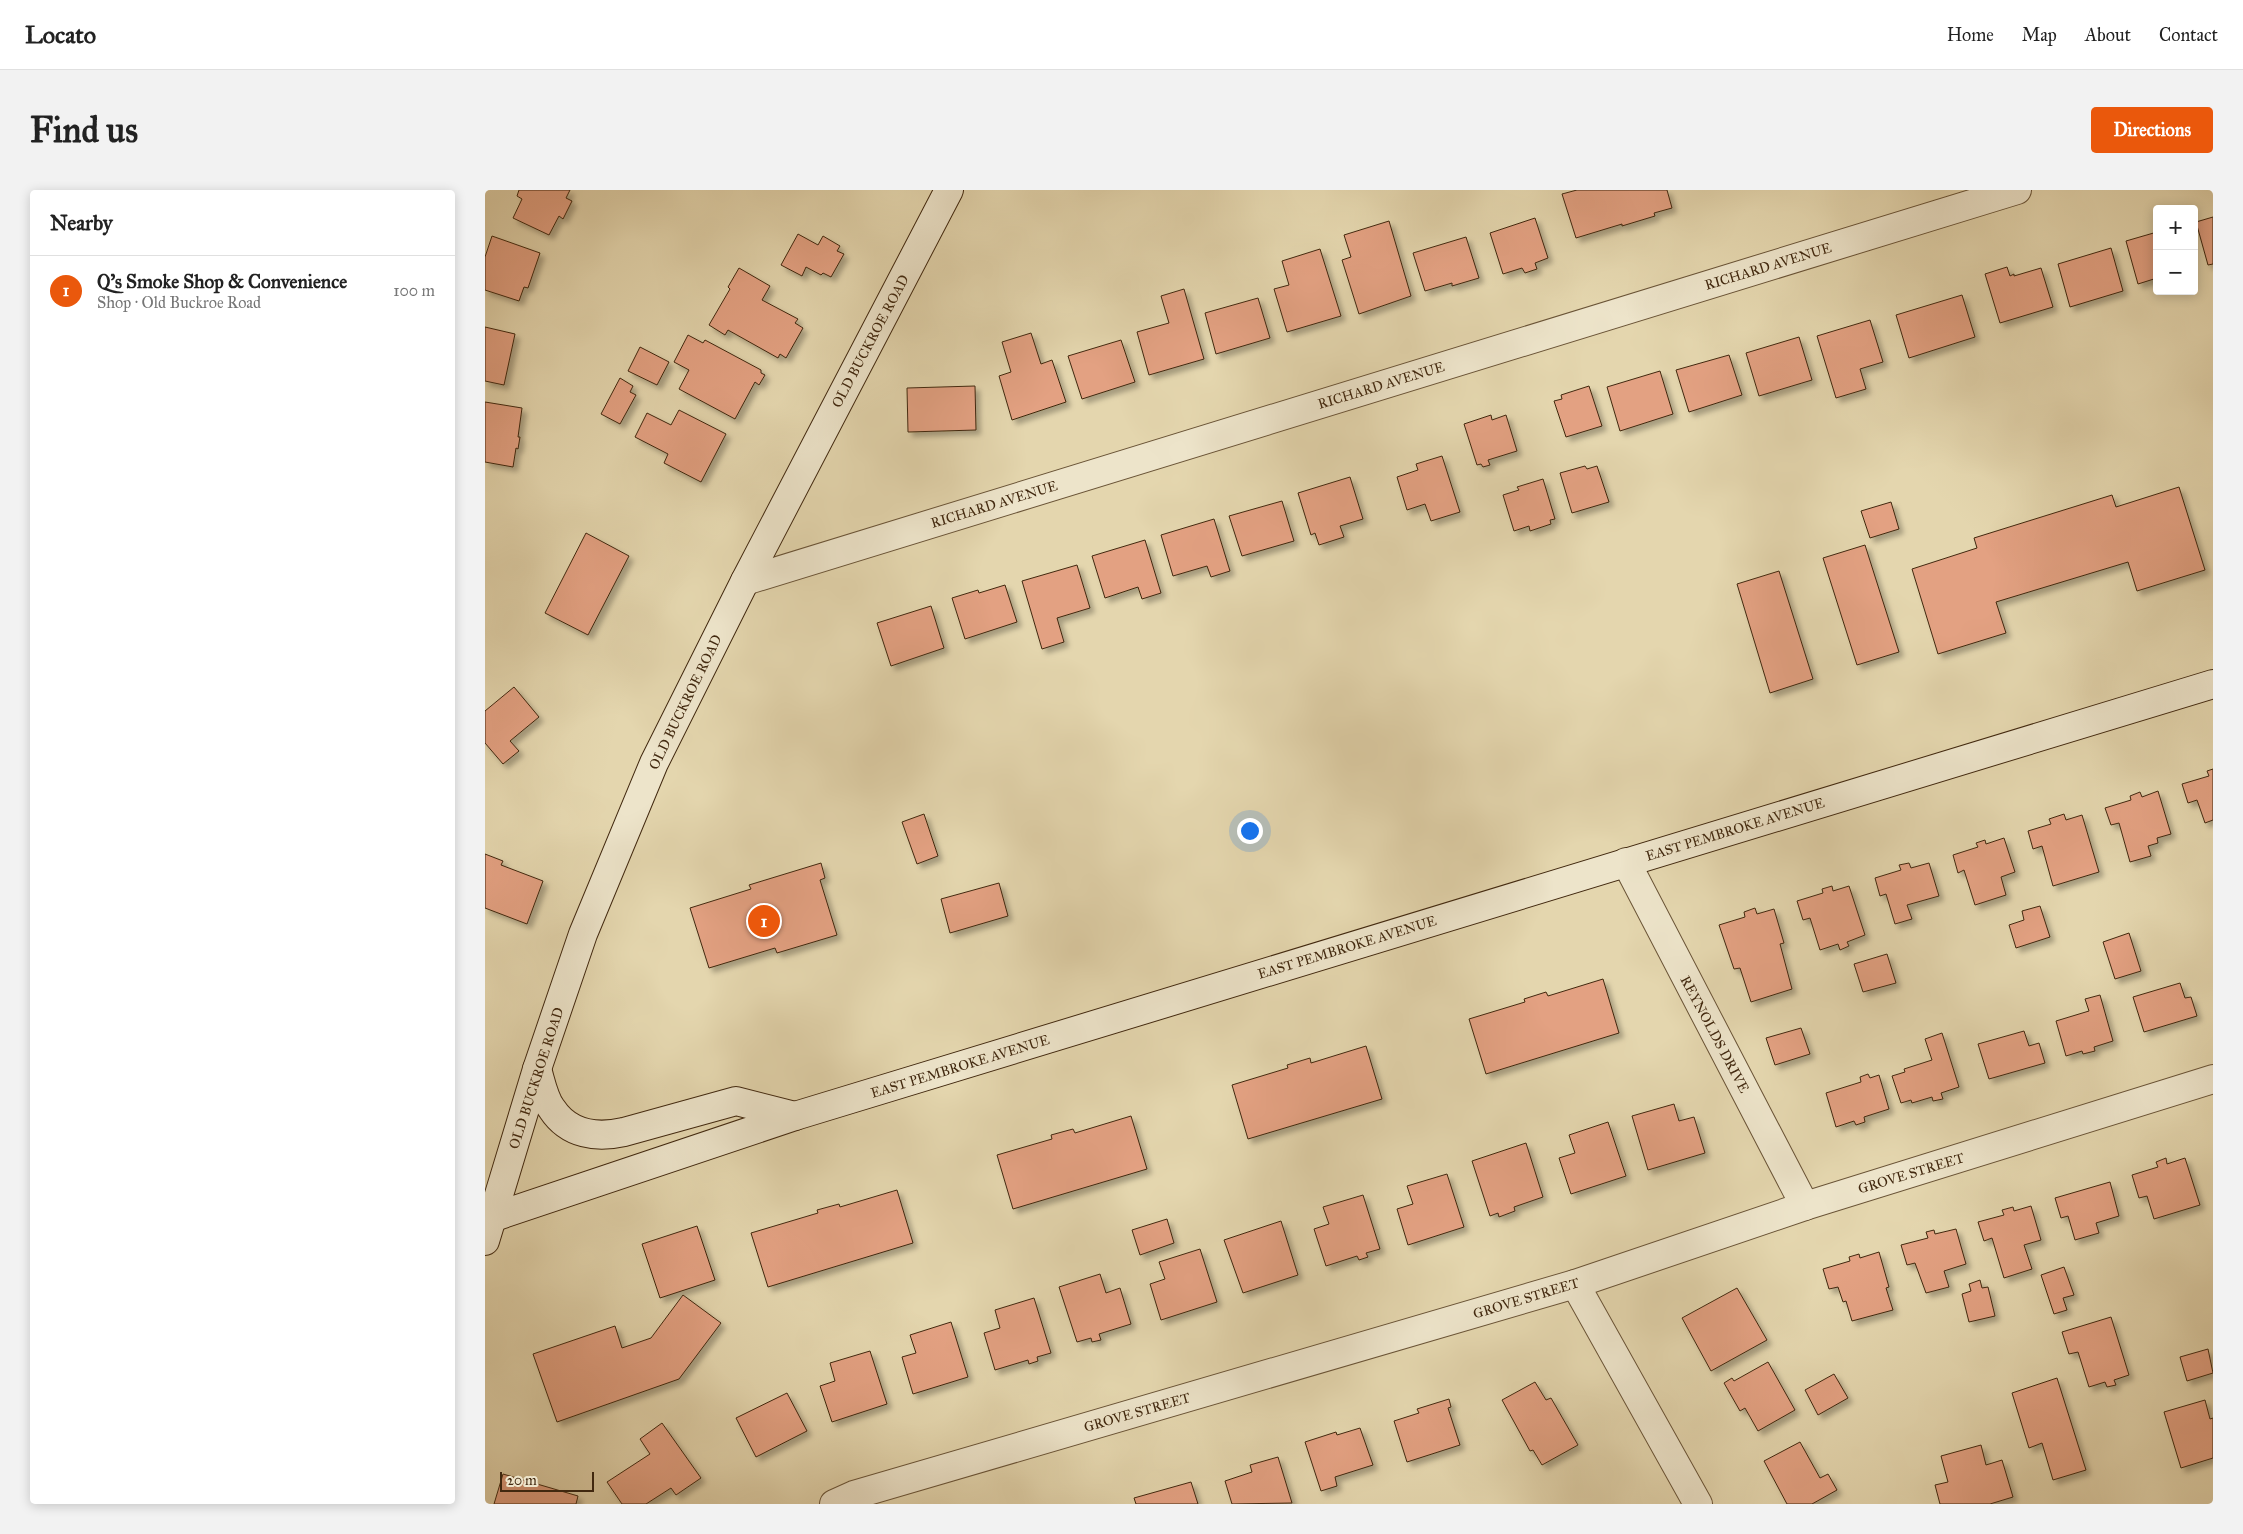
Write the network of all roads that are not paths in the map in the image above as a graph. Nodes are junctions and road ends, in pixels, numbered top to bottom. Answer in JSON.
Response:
{"nodes":[{"id":1,"x":949,"y":190,"type":"edge"},
{"id":2,"x":2017,"y":190,"type":"edge"},
{"id":3,"x":745,"y":581,"type":"junction"},
{"id":4,"x":2213,"y":684,"type":"edge"},
{"id":5,"x":1626,"y":862,"type":"junction"},
{"id":6,"x":537,"y":1070,"type":"junction"},
{"id":7,"x":2213,"y":1079,"type":"edge"},
{"id":8,"x":795,"y":1116,"type":"junction"},
{"id":9,"x":1805,"y":1206,"type":"junction"},
{"id":10,"x":487,"y":1226,"type":"edge"},
{"id":11,"x":1575,"y":1284,"type":"junction"},
{"id":12,"x":834,"y":1504,"type":"edge"},
{"id":13,"x":1698,"y":1504,"type":"edge"}],
"edges":[{"from":1,"to":3,"type":"street","name":"OLD BUCKROE ROAD"},
{"from":2,"to":3,"type":"street","name":"RICHARD AVENUE"},
{"from":3,"to":6,"type":"street","name":"OLD BUCKROE ROAD"},
{"from":4,"to":5,"type":"street","name":"EAST PEMBROKE AVENUE"},
{"from":5,"to":8,"type":"street","name":"EAST PEMBROKE AVENUE"},
{"from":5,"to":9,"type":"street","name":"REYNOLDS DRIVE"},
{"from":6,"to":8,"type":"street"},
{"from":6,"to":10,"type":"street","name":"OLD BUCKROE ROAD"},
{"from":7,"to":9,"type":"street","name":"GROVE STREET"},
{"from":8,"to":10,"type":"street","name":"EAST PEMBROKE AVENUE"},
{"from":9,"to":11,"type":"street","name":"GROVE STREET"},
{"from":11,"to":12,"type":"street","name":"GROVE STREET"},
{"from":11,"to":13,"type":"street"}]}
